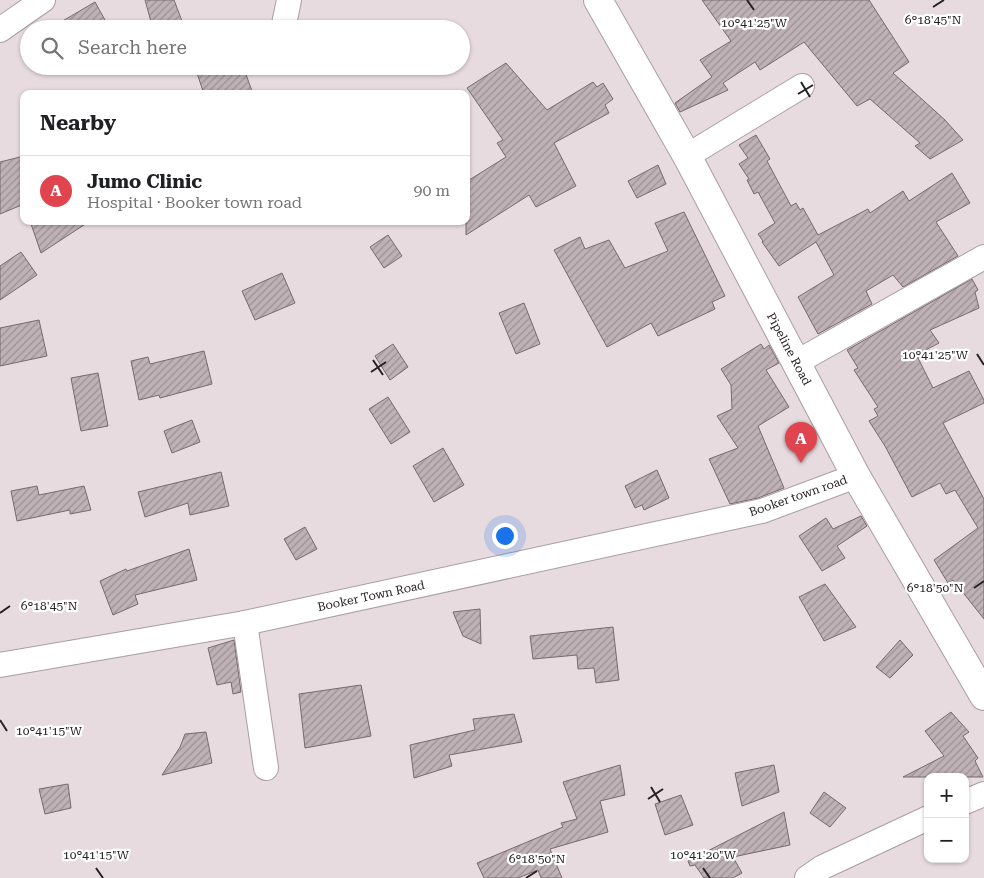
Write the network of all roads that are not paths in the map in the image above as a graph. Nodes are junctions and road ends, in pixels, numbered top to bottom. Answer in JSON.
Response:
{"nodes":[{"id":1,"x":43,"y":0,"type":"edge"},
{"id":2,"x":289,"y":0,"type":"edge"},
{"id":3,"x":598,"y":0,"type":"edge"},
{"id":4,"x":285,"y":20,"type":"edge"},
{"id":5,"x":0,"y":30,"type":"edge"},
{"id":6,"x":802,"y":86,"type":"dead end"},
{"id":7,"x":687,"y":156,"type":"junction"},
{"id":8,"x":984,"y":257,"type":"edge"},
{"id":9,"x":797,"y":362,"type":"junction"},
{"id":10,"x":856,"y":476,"type":"junction"},
{"id":11,"x":740,"y":516,"type":"joint"},
{"id":12,"x":245,"y":623,"type":"junction"},
{"id":13,"x":0,"y":665,"type":"edge"},
{"id":14,"x":984,"y":696,"type":"edge"},
{"id":15,"x":266,"y":768,"type":"dead end"},
{"id":16,"x":984,"y":794,"type":"edge"},
{"id":17,"x":969,"y":800,"type":"edge"},
{"id":18,"x":924,"y":820,"type":"edge"},
{"id":19,"x":806,"y":878,"type":"edge"}],
"edges":[{"from":1,"to":5,"type":"street"},
{"from":2,"to":4,"type":"street"},
{"from":3,"to":7,"type":"street","name":"Pipeline Road"},
{"from":6,"to":7,"type":"street"},
{"from":7,"to":9,"type":"street","name":"Pipeline Road"},
{"from":8,"to":9,"type":"street"},
{"from":9,"to":10,"type":"street","name":"Pipeline Road"},
{"from":10,"to":11,"type":"street","name":"Booker town road"},
{"from":10,"to":14,"type":"street","name":"Pipeline Road"},
{"from":11,"to":12,"type":"street","name":"Booker Town Road"},
{"from":12,"to":13,"type":"street","name":"Booker Town Road"},
{"from":12,"to":15,"type":"street"},
{"from":16,"to":17,"type":"street"},
{"from":18,"to":19,"type":"street"}]}
